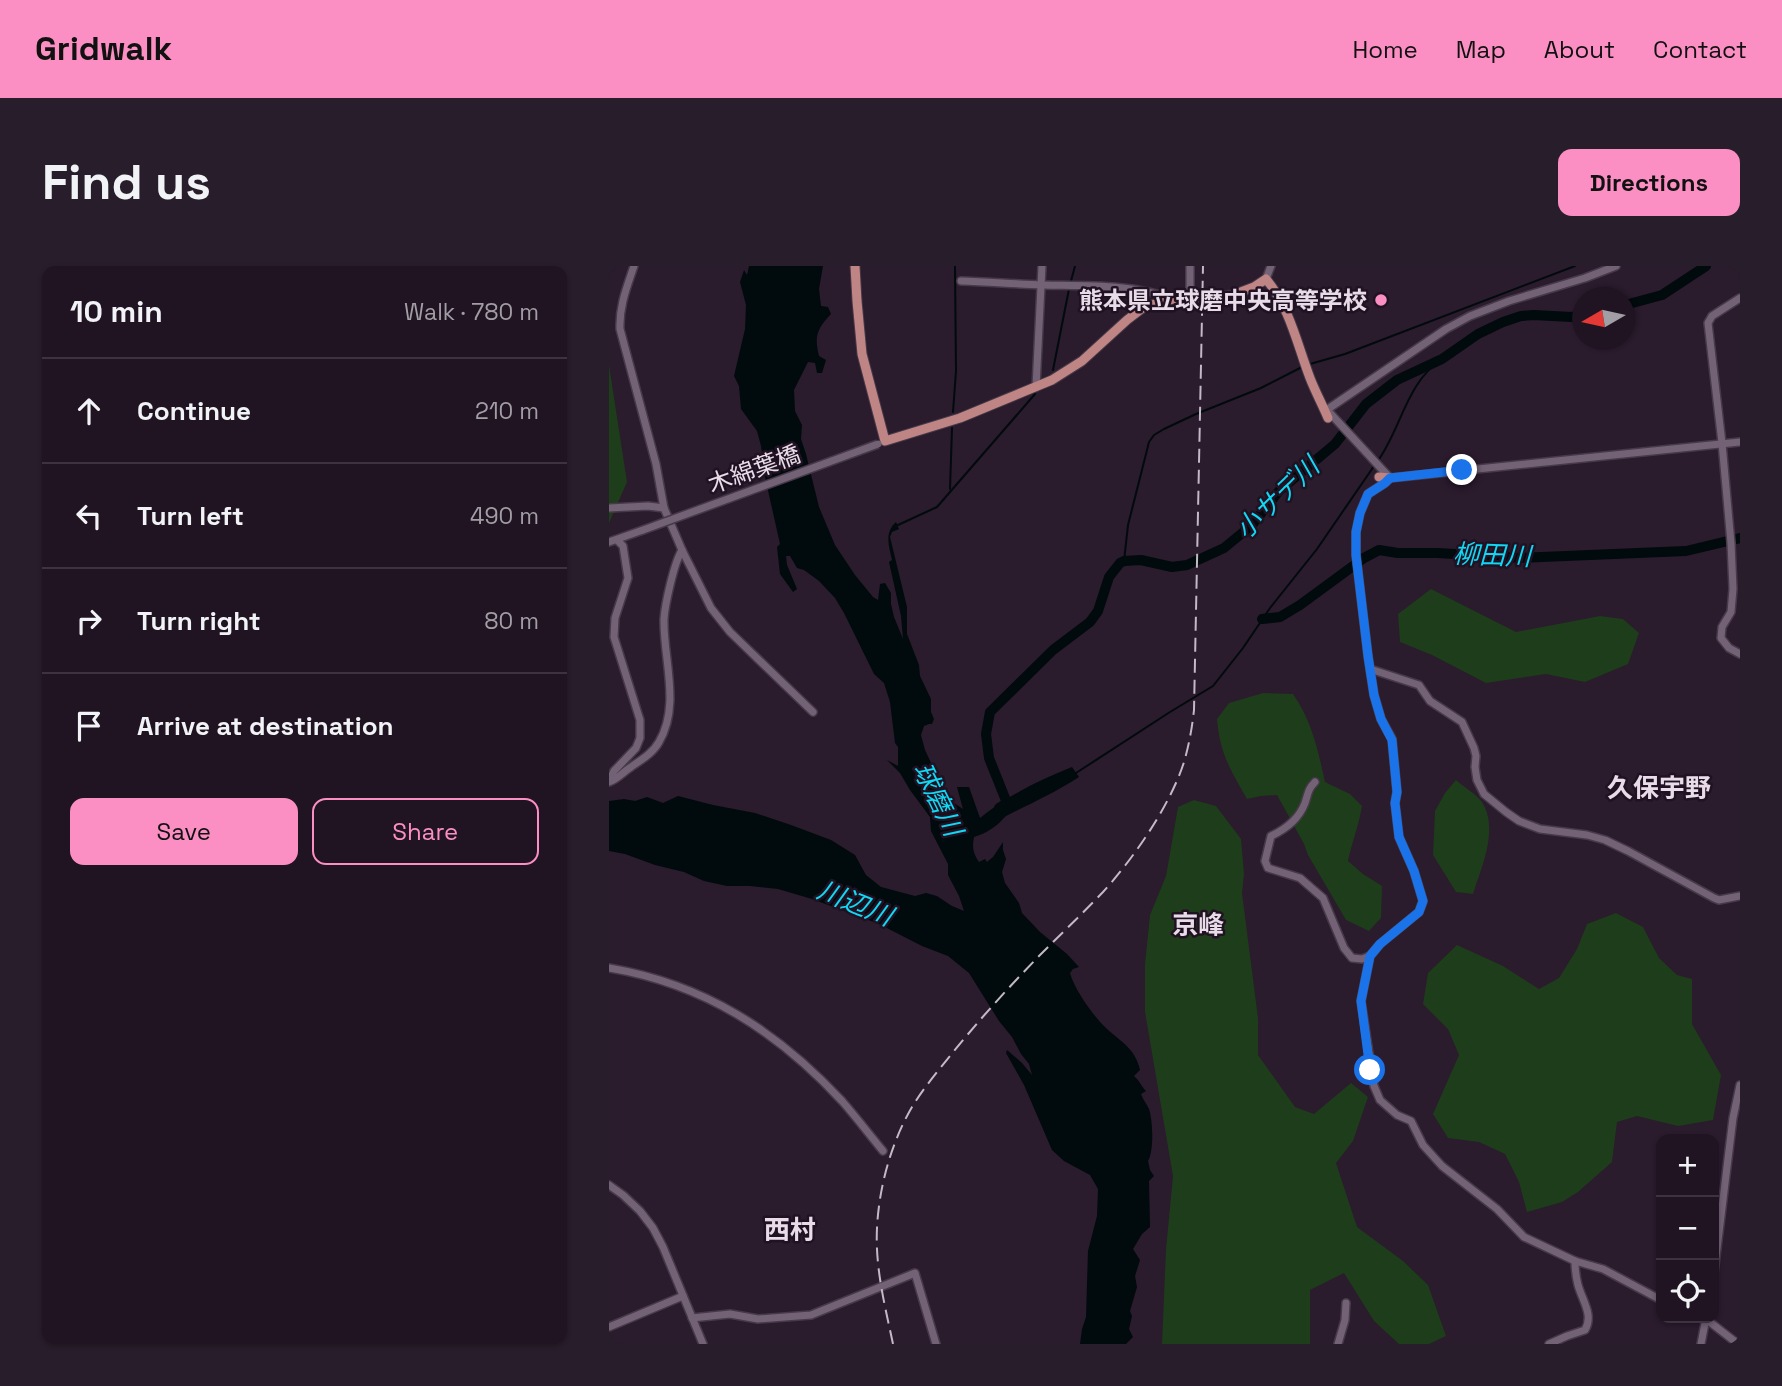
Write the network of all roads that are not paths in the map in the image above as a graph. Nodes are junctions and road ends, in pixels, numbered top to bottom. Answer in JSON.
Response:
{"nodes":[{"id":1,"x":634,"y":266,"type":"edge"},
{"id":2,"x":855,"y":266,"type":"edge"},
{"id":3,"x":1042,"y":266,"type":"edge"},
{"id":4,"x":1191,"y":266,"type":"edge"},
{"id":5,"x":1272,"y":266,"type":"edge"},
{"id":6,"x":1616,"y":266,"type":"edge"},
{"id":7,"x":1266,"y":279,"type":"junction"},
{"id":8,"x":961,"y":281,"type":"dead end"},
{"id":9,"x":1042,"y":285,"type":"junction"},
{"id":10,"x":1190,"y":298,"type":"junction"},
{"id":11,"x":1740,"y":298,"type":"edge"},
{"id":12,"x":1174,"y":299,"type":"junction"},
{"id":13,"x":1036,"y":387,"type":"junction"},
{"id":14,"x":1326,"y":414,"type":"junction"},
{"id":15,"x":881,"y":442,"type":"junction"},
{"id":16,"x":1740,"y":442,"type":"edge"},
{"id":17,"x":1722,"y":443,"type":"junction"},
{"id":18,"x":1379,"y":477,"type":"dead end"},
{"id":19,"x":1390,"y":478,"type":"junction"},
{"id":20,"x":609,"y":508,"type":"edge"},
{"id":21,"x":664,"y":508,"type":"junction"},
{"id":22,"x":613,"y":541,"type":"edge"},
{"id":23,"x":682,"y":550,"type":"junction"},
{"id":24,"x":1740,"y":654,"type":"edge"},
{"id":25,"x":1370,"y":669,"type":"junction"},
{"id":26,"x":813,"y":712,"type":"dead end"},
{"id":27,"x":609,"y":782,"type":"edge"},
{"id":28,"x":1315,"y":782,"type":"dead end"},
{"id":29,"x":1740,"y":896,"type":"edge"},
{"id":30,"x":1370,"y":956,"type":"junction"},
{"id":31,"x":609,"y":968,"type":"edge"},
{"id":32,"x":1740,"y":1085,"type":"edge"},
{"id":33,"x":883,"y":1151,"type":"dead end"},
{"id":34,"x":609,"y":1185,"type":"edge"},
{"id":35,"x":1716,"y":1260,"type":"edge"},
{"id":36,"x":1575,"y":1261,"type":"junction"},
{"id":37,"x":683,"y":1296,"type":"junction"},
{"id":38,"x":1656,"y":1297,"type":"edge"},
{"id":39,"x":1346,"y":1303,"type":"dead end"},
{"id":40,"x":692,"y":1318,"type":"junction"},
{"id":41,"x":1705,"y":1323,"type":"edge"},
{"id":42,"x":1710,"y":1323,"type":"edge"},
{"id":43,"x":609,"y":1327,"type":"edge"},
{"id":44,"x":703,"y":1344,"type":"edge"},
{"id":45,"x":936,"y":1344,"type":"edge"},
{"id":46,"x":1338,"y":1344,"type":"edge"},
{"id":47,"x":1549,"y":1344,"type":"edge"},
{"id":48,"x":1701,"y":1344,"type":"edge"},
{"id":49,"x":1738,"y":1344,"type":"edge"}],
"edges":[{"from":1,"to":21,"type":"street"},
{"from":2,"to":15,"type":"main road"},
{"from":3,"to":9,"type":"street"},
{"from":4,"to":10,"type":"street"},
{"from":5,"to":7,"type":"street"},
{"from":6,"to":14,"type":"street"},
{"from":7,"to":10,"type":"main road"},
{"from":7,"to":14,"type":"main road"},
{"from":8,"to":9,"type":"street"},
{"from":9,"to":12,"type":"street"},
{"from":9,"to":13,"type":"street"},
{"from":10,"to":12,"type":"main road"},
{"from":11,"to":17,"type":"street"},
{"from":12,"to":13,"type":"main road"},
{"from":13,"to":15,"type":"main road"},
{"from":14,"to":19,"type":"street"},
{"from":15,"to":22,"type":"street","name":"木綿葉橋","bridge":true},
{"from":16,"to":17,"type":"street"},
{"from":17,"to":19,"type":"street"},
{"from":17,"to":24,"type":"street"},
{"from":18,"to":19,"type":"main road"},
{"from":19,"to":25,"type":"street"},
{"from":20,"to":21,"type":"street"},
{"from":21,"to":23,"type":"street"},
{"from":22,"to":27,"type":"street"},
{"from":23,"to":26,"type":"street"},
{"from":23,"to":27,"type":"street"},
{"from":25,"to":29,"type":"street"},
{"from":25,"to":30,"type":"street"},
{"from":28,"to":30,"type":"street"},
{"from":30,"to":36,"type":"street"},
{"from":31,"to":33,"type":"street"},
{"from":32,"to":35,"type":"street"},
{"from":34,"to":37,"type":"street"},
{"from":36,"to":38,"type":"street"},
{"from":36,"to":47,"type":"street"},
{"from":37,"to":40,"type":"street"},
{"from":37,"to":43,"type":"street"},
{"from":39,"to":46,"type":"street"},
{"from":40,"to":44,"type":"street"},
{"from":40,"to":45,"type":"street"},
{"from":41,"to":48,"type":"street"},
{"from":42,"to":49,"type":"street"}]}
